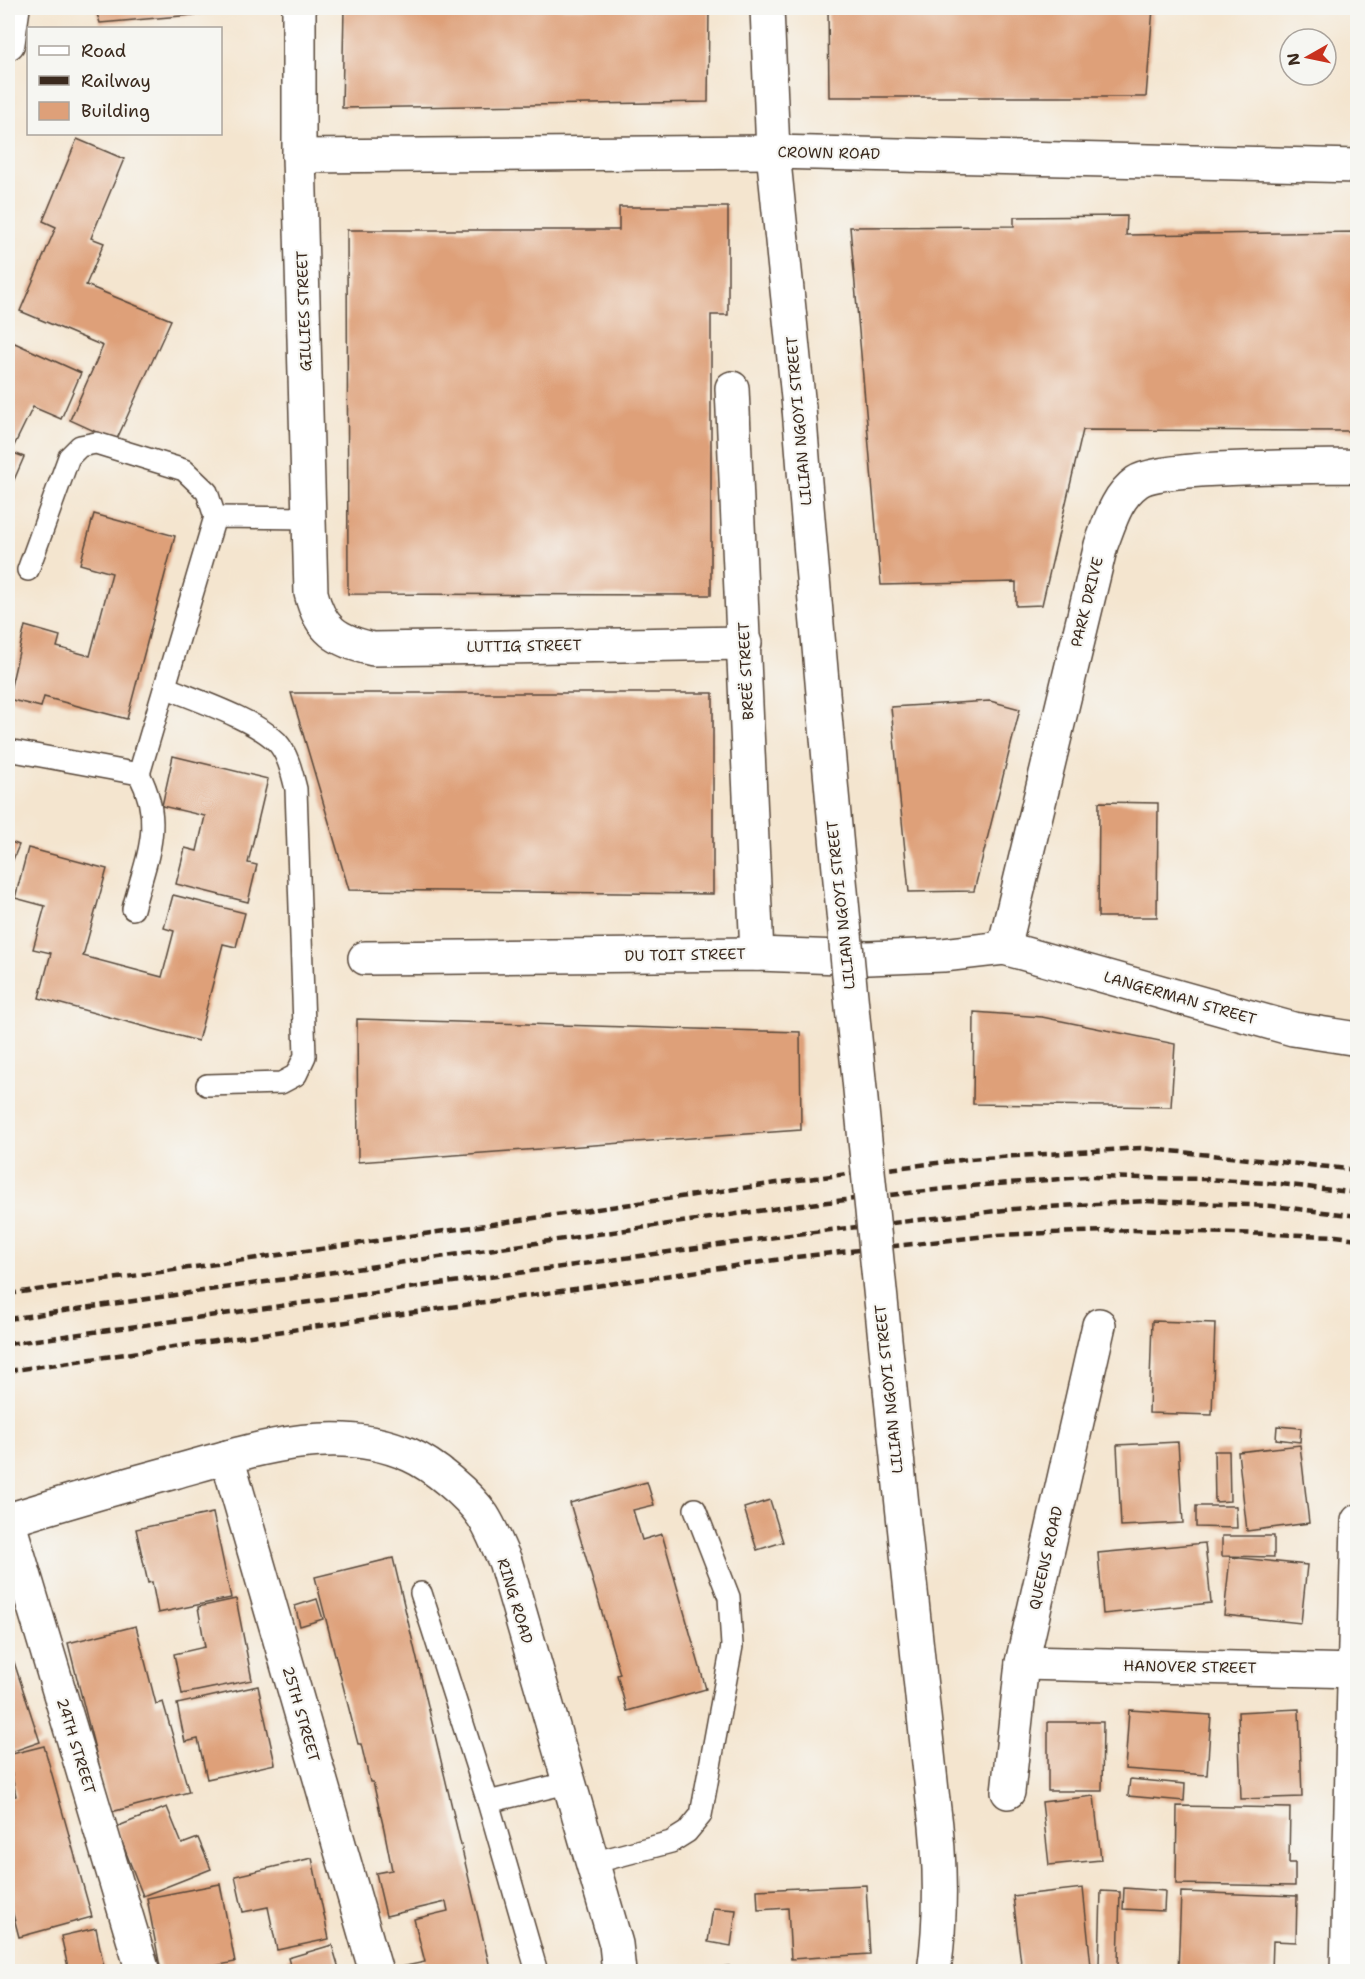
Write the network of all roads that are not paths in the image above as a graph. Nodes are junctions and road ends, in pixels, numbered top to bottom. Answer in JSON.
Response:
{"nodes":[{"id":1,"x":13,"y":8,"type":"edge"},
{"id":2,"x":299,"y":8,"type":"edge"},
{"id":3,"x":767,"y":8,"type":"edge"},
{"id":4,"x":8,"y":43,"type":"edge"},
{"id":5,"x":773,"y":152,"type":"junction"},
{"id":6,"x":299,"y":156,"type":"junction"},
{"id":7,"x":1358,"y":166,"type":"edge"},
{"id":8,"x":732,"y":388,"type":"dead end"},
{"id":9,"x":1358,"y":466,"type":"edge"},
{"id":10,"x":215,"y":517,"type":"junction"},
{"id":11,"x":309,"y":518,"type":"junction"},
{"id":12,"x":28,"y":570,"type":"dead end"},
{"id":13,"x":316,"y":613,"type":"joint"},
{"id":14,"x":744,"y":643,"type":"junction"},
{"id":15,"x":165,"y":687,"type":"junction"},
{"id":16,"x":8,"y":750,"type":"edge"},
{"id":17,"x":139,"y":774,"type":"junction"},
{"id":18,"x":133,"y":909,"type":"dead end"},
{"id":19,"x":1004,"y":948,"type":"junction"},
{"id":20,"x":758,"y":954,"type":"junction"},
{"id":21,"x":365,"y":958,"type":"dead end"},
{"id":22,"x":1358,"y":1039,"type":"edge"},
{"id":23,"x":207,"y":1085,"type":"dead end"},
{"id":24,"x":1099,"y":1325,"type":"dead end"},
{"id":25,"x":227,"y":1457,"type":"junction"},
{"id":26,"x":695,"y":1509,"type":"dead end"},
{"id":27,"x":8,"y":1520,"type":"edge"},
{"id":28,"x":1358,"y":1521,"type":"edge"},
{"id":29,"x":421,"y":1593,"type":"dead end"},
{"id":30,"x":1022,"y":1663,"type":"junction"},
{"id":31,"x":1356,"y":1671,"type":"edge"},
{"id":32,"x":567,"y":1783,"type":"junction"},
{"id":33,"x":1008,"y":1792,"type":"dead end"},
{"id":34,"x":488,"y":1802,"type":"junction"},
{"id":35,"x":592,"y":1863,"type":"junction"},
{"id":36,"x":143,"y":1971,"type":"edge"},
{"id":37,"x":376,"y":1971,"type":"edge"},
{"id":38,"x":537,"y":1971,"type":"edge"},
{"id":39,"x":618,"y":1971,"type":"edge"},
{"id":40,"x":934,"y":1971,"type":"edge"},
{"id":41,"x":1347,"y":1971,"type":"edge"}],
"edges":[{"from":1,"to":4,"type":"street"},
{"from":2,"to":6,"type":"street","name":"GILLIES STREET"},
{"from":3,"to":5,"type":"street","name":"LILIAN NGOYI STREET"},
{"from":5,"to":6,"type":"street","name":"CROWN ROAD"},
{"from":5,"to":7,"type":"street","name":"CROWN ROAD"},
{"from":5,"to":40,"type":"street","name":"LILIAN NGOYI STREET","bridge":true},
{"from":6,"to":11,"type":"street","name":"GILLIES STREET"},
{"from":8,"to":14,"type":"street","name":"BREË STREET"},
{"from":9,"to":19,"type":"street","name":"PARK DRIVE"},
{"from":10,"to":11,"type":"lane"},
{"from":10,"to":12,"type":"lane"},
{"from":10,"to":15,"type":"lane"},
{"from":11,"to":13,"type":"street","name":"GILLIES STREET"},
{"from":13,"to":14,"type":"street","name":"LUTTIG STREET"},
{"from":14,"to":20,"type":"street","name":"BREË STREET"},
{"from":15,"to":17,"type":"lane"},
{"from":15,"to":23,"type":"lane"},
{"from":16,"to":17,"type":"lane"},
{"from":17,"to":18,"type":"lane"},
{"from":19,"to":20,"type":"street","name":"DU TOIT STREET"},
{"from":19,"to":22,"type":"street","name":"LANGERMAN STREET"},
{"from":20,"to":21,"type":"street","name":"DU TOIT STREET"},
{"from":24,"to":30,"type":"street","name":"QUEENS ROAD"},
{"from":25,"to":27,"type":"street","name":"RING ROAD"},
{"from":25,"to":32,"type":"street","name":"RING ROAD"},
{"from":25,"to":37,"type":"street","name":"25TH STREET"},
{"from":26,"to":35,"type":"lane"},
{"from":27,"to":36,"type":"street","name":"24TH STREET"},
{"from":28,"to":31,"type":"street"},
{"from":29,"to":34,"type":"lane"},
{"from":30,"to":31,"type":"street","name":"HANOVER STREET"},
{"from":30,"to":33,"type":"street","name":"QUEENS ROAD"},
{"from":31,"to":41,"type":"street"},
{"from":32,"to":34,"type":"lane"},
{"from":32,"to":35,"type":"street","name":"RING ROAD"},
{"from":34,"to":38,"type":"lane"},
{"from":35,"to":39,"type":"street","name":"RING ROAD"}]}
